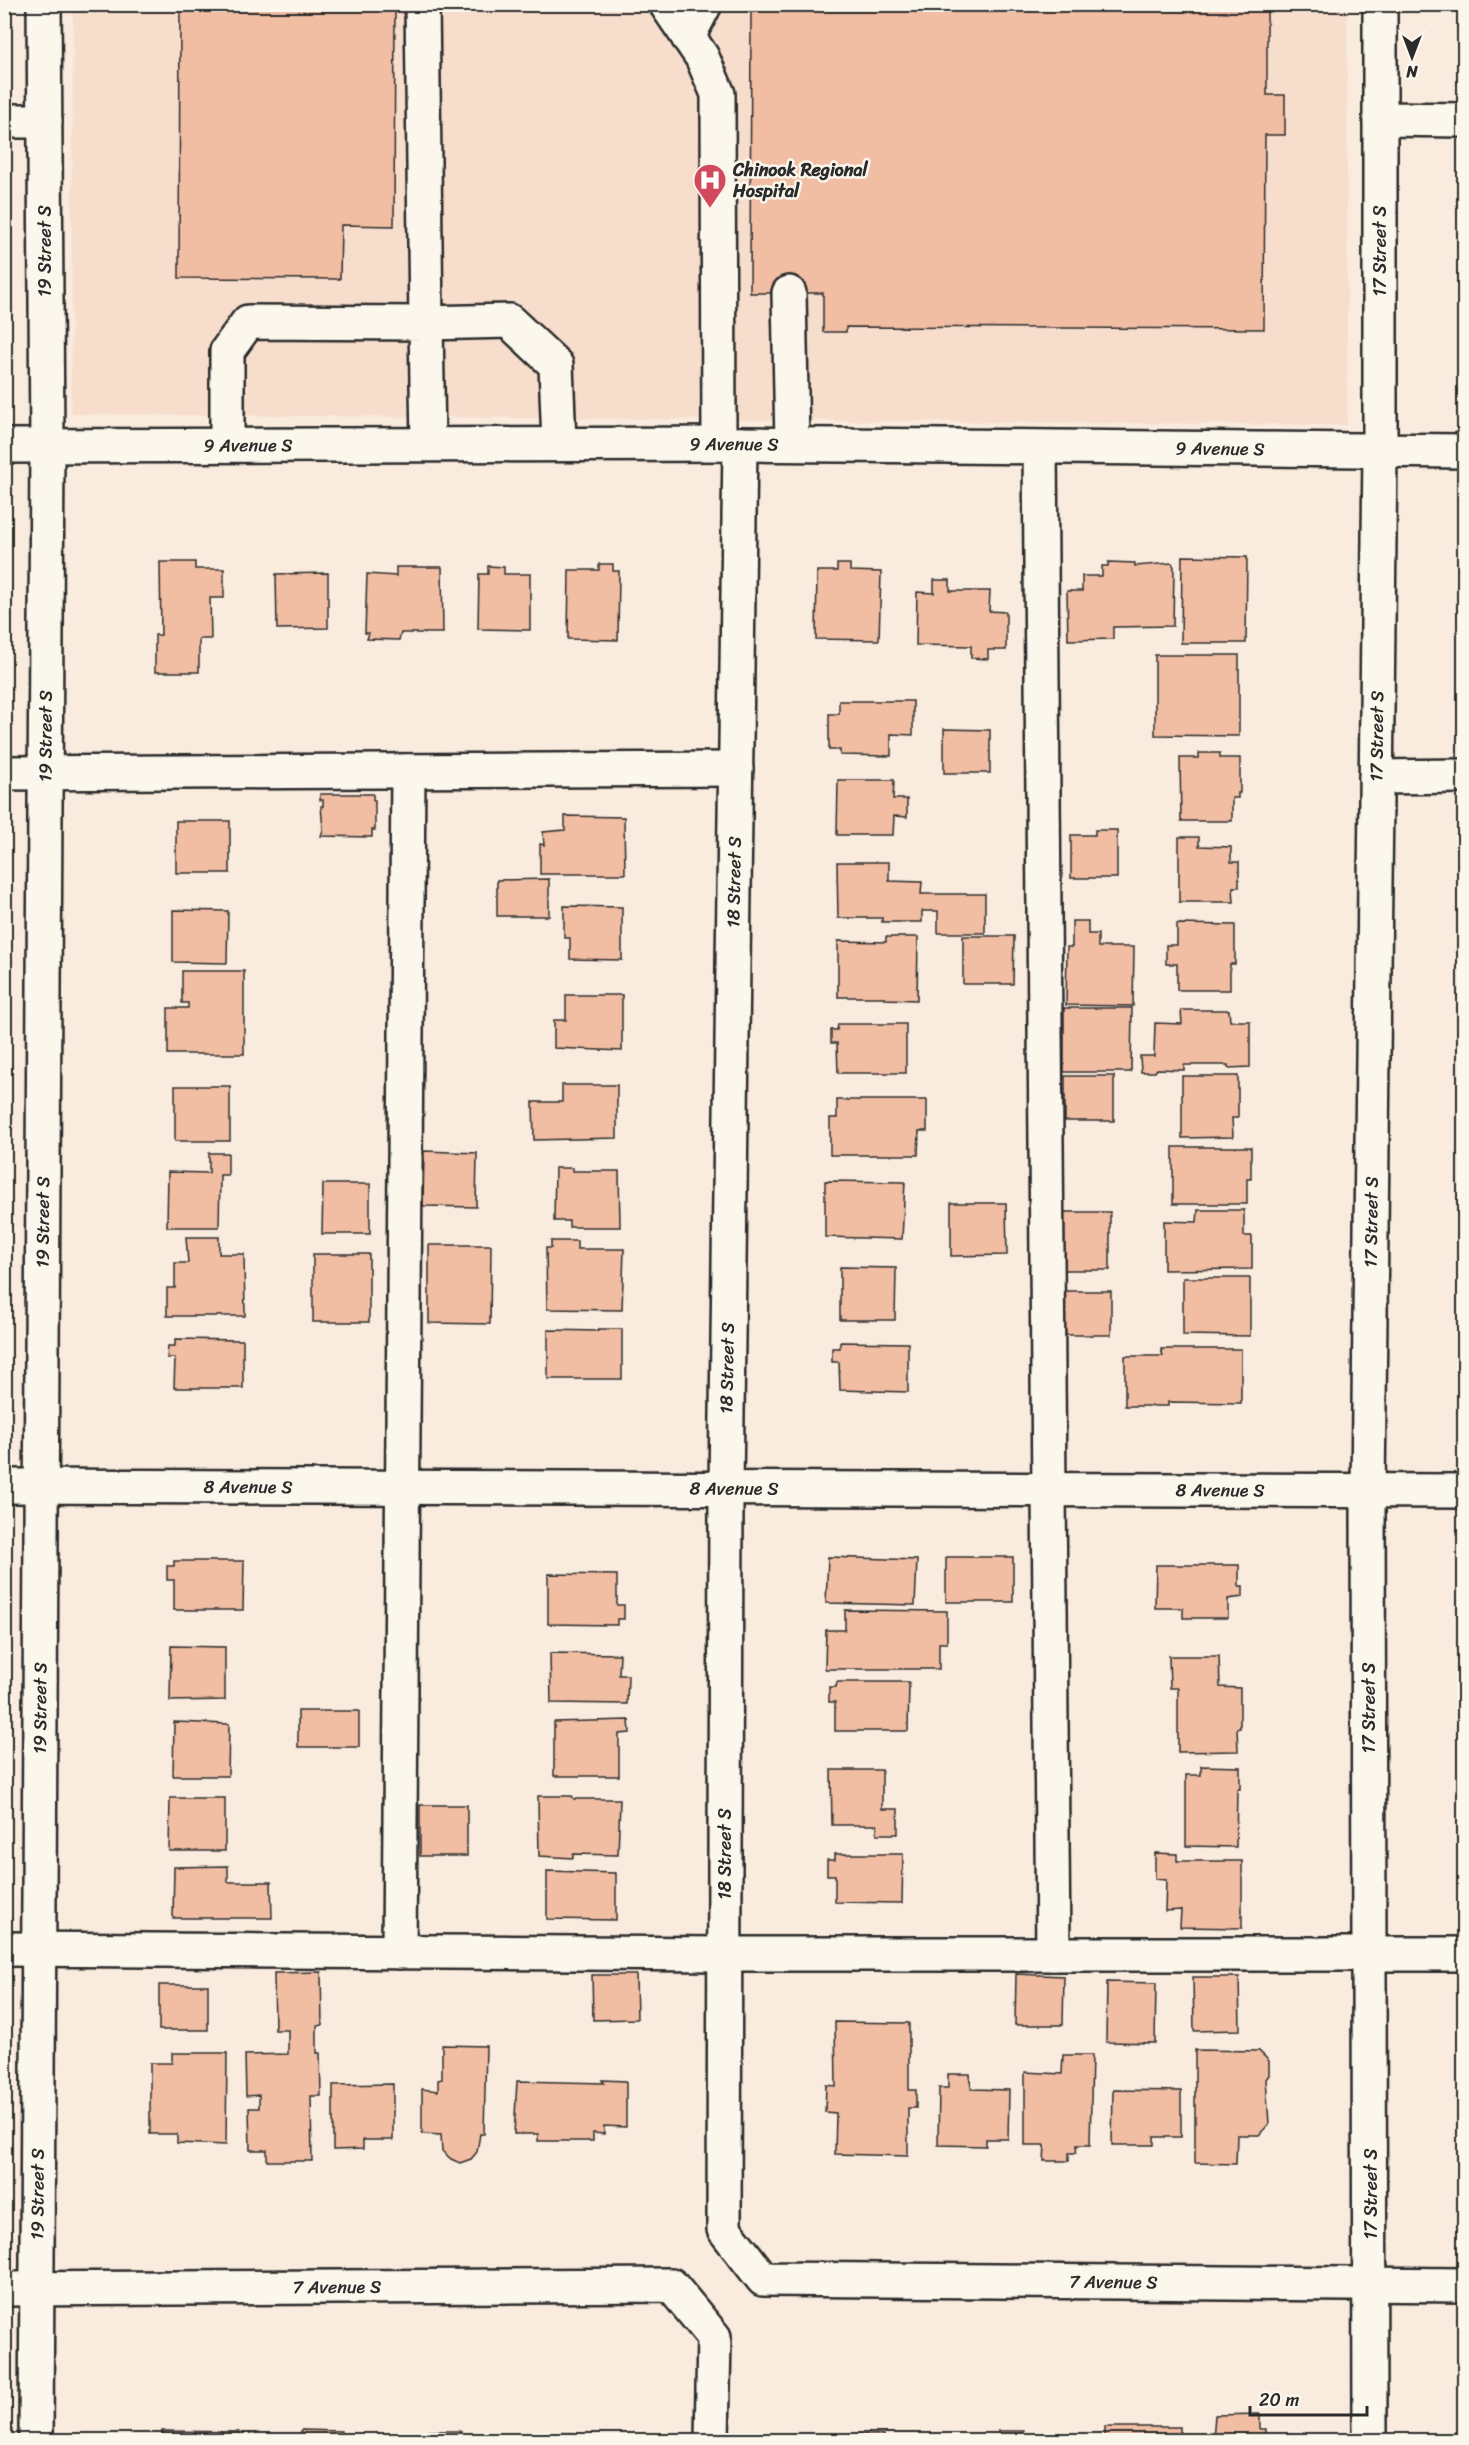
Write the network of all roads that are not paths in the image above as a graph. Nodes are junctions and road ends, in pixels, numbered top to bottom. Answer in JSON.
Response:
{"nodes":[{"id":1,"x":44,"y":4,"type":"edge"},
{"id":2,"x":422,"y":4,"type":"edge"},
{"id":3,"x":666,"y":4,"type":"edge"},
{"id":4,"x":705,"y":4,"type":"edge"},
{"id":5,"x":1380,"y":4,"type":"edge"},
{"id":6,"x":688,"y":37,"type":"junction"},
{"id":7,"x":1380,"y":119,"type":"junction"},
{"id":8,"x":1464,"y":120,"type":"edge"},
{"id":9,"x":4,"y":121,"type":"edge"},
{"id":10,"x":45,"y":121,"type":"junction"},
{"id":11,"x":789,"y":293,"type":"dead end"},
{"id":12,"x":426,"y":323,"type":"junction"},
{"id":13,"x":428,"y":444,"type":"junction"},
{"id":14,"x":559,"y":444,"type":"junction"},
{"id":15,"x":730,"y":444,"type":"junction"},
{"id":16,"x":792,"y":444,"type":"junction"},
{"id":17,"x":227,"y":445,"type":"junction"},
{"id":18,"x":4,"y":446,"type":"edge"},
{"id":19,"x":46,"y":446,"type":"junction"},
{"id":20,"x":1040,"y":448,"type":"junction"},
{"id":21,"x":1380,"y":452,"type":"junction"},
{"id":22,"x":1464,"y":452,"type":"edge"},
{"id":23,"x":736,"y":769,"type":"junction"},
{"id":24,"x":408,"y":771,"type":"junction"},
{"id":25,"x":4,"y":773,"type":"edge"},
{"id":26,"x":44,"y":773,"type":"junction"},
{"id":27,"x":1464,"y":776,"type":"edge"},
{"id":28,"x":1376,"y":777,"type":"junction"},
{"id":29,"x":4,"y":1486,"type":"edge"},
{"id":30,"x":40,"y":1486,"type":"junction"},
{"id":31,"x":401,"y":1487,"type":"junction"},
{"id":32,"x":726,"y":1487,"type":"junction"},
{"id":33,"x":1048,"y":1489,"type":"junction"},
{"id":34,"x":1368,"y":1491,"type":"junction"},
{"id":35,"x":1464,"y":1491,"type":"edge"},
{"id":36,"x":38,"y":1948,"type":"junction"},
{"id":37,"x":4,"y":1949,"type":"edge"},
{"id":38,"x":399,"y":1952,"type":"junction"},
{"id":39,"x":724,"y":1954,"type":"junction"},
{"id":40,"x":1053,"y":1954,"type":"junction"},
{"id":41,"x":1370,"y":1954,"type":"junction"},
{"id":42,"x":1464,"y":1954,"type":"edge"},
{"id":43,"x":763,"y":2279,"type":"joint"},
{"id":44,"x":1464,"y":2285,"type":"edge"},
{"id":45,"x":1371,"y":2286,"type":"junction"},
{"id":46,"x":20,"y":2289,"type":"edge"},
{"id":47,"x":36,"y":2440,"type":"edge"},
{"id":48,"x":712,"y":2440,"type":"edge"},
{"id":49,"x":1370,"y":2440,"type":"edge"}],
"edges":[{"from":1,"to":10,"type":"street","name":"19 Street S"},
{"from":2,"to":12,"type":"street"},
{"from":3,"to":6,"type":"street","name":"18 Street S"},
{"from":4,"to":6,"type":"street"},
{"from":5,"to":7,"type":"street","name":"17 Street S"},
{"from":6,"to":15,"type":"street","name":"18 Street S"},
{"from":7,"to":8,"type":"street"},
{"from":7,"to":21,"type":"street","name":"17 Street S"},
{"from":9,"to":10,"type":"street"},
{"from":10,"to":19,"type":"street","name":"19 Street S"},
{"from":11,"to":16,"type":"street"},
{"from":12,"to":13,"type":"street"},
{"from":12,"to":14,"type":"street"},
{"from":12,"to":17,"type":"street"},
{"from":13,"to":14,"type":"street","name":"9 Avenue S"},
{"from":13,"to":17,"type":"street","name":"9 Avenue S"},
{"from":14,"to":15,"type":"street","name":"9 Avenue S"},
{"from":15,"to":16,"type":"street","name":"9 Avenue S"},
{"from":15,"to":23,"type":"street","name":"18 Street S"},
{"from":16,"to":20,"type":"street","name":"9 Avenue S"},
{"from":17,"to":19,"type":"street","name":"9 Avenue S"},
{"from":18,"to":19,"type":"street","name":"9 Avenue S"},
{"from":19,"to":26,"type":"street","name":"19 Street S"},
{"from":20,"to":21,"type":"street","name":"9 Avenue S"},
{"from":20,"to":33,"type":"street"},
{"from":21,"to":22,"type":"street","name":"9 Avenue S"},
{"from":21,"to":28,"type":"street","name":"17 Street S"},
{"from":23,"to":24,"type":"street"},
{"from":23,"to":32,"type":"street","name":"18 Street S"},
{"from":24,"to":26,"type":"street"},
{"from":24,"to":31,"type":"street"},
{"from":25,"to":26,"type":"street"},
{"from":26,"to":30,"type":"street","name":"19 Street S"},
{"from":27,"to":28,"type":"street"},
{"from":28,"to":34,"type":"street","name":"17 Street S"},
{"from":29,"to":30,"type":"street","name":"8 Avenue S"},
{"from":30,"to":31,"type":"street","name":"8 Avenue S"},
{"from":30,"to":36,"type":"street","name":"19 Street S"},
{"from":31,"to":32,"type":"street","name":"8 Avenue S"},
{"from":31,"to":38,"type":"street"},
{"from":32,"to":33,"type":"street","name":"8 Avenue S"},
{"from":32,"to":39,"type":"street","name":"18 Street S"},
{"from":33,"to":34,"type":"street","name":"8 Avenue S"},
{"from":33,"to":40,"type":"street"},
{"from":34,"to":35,"type":"street","name":"8 Avenue S"},
{"from":34,"to":41,"type":"street","name":"17 Street S"},
{"from":36,"to":37,"type":"street"},
{"from":36,"to":38,"type":"street"},
{"from":36,"to":46,"type":"street","name":"19 Street S"},
{"from":38,"to":39,"type":"street"},
{"from":39,"to":40,"type":"street"},
{"from":39,"to":43,"type":"street","name":"18 Street S"},
{"from":40,"to":41,"type":"street"},
{"from":41,"to":42,"type":"street"},
{"from":41,"to":45,"type":"street","name":"17 Street S"},
{"from":43,"to":45,"type":"street","name":"7 Avenue S"},
{"from":44,"to":45,"type":"street","name":"7 Avenue S"},
{"from":45,"to":49,"type":"street","name":"17 Street S"},
{"from":46,"to":47,"type":"street","name":"19 Street S"},
{"from":46,"to":48,"type":"street","name":"7 Avenue S"}]}
